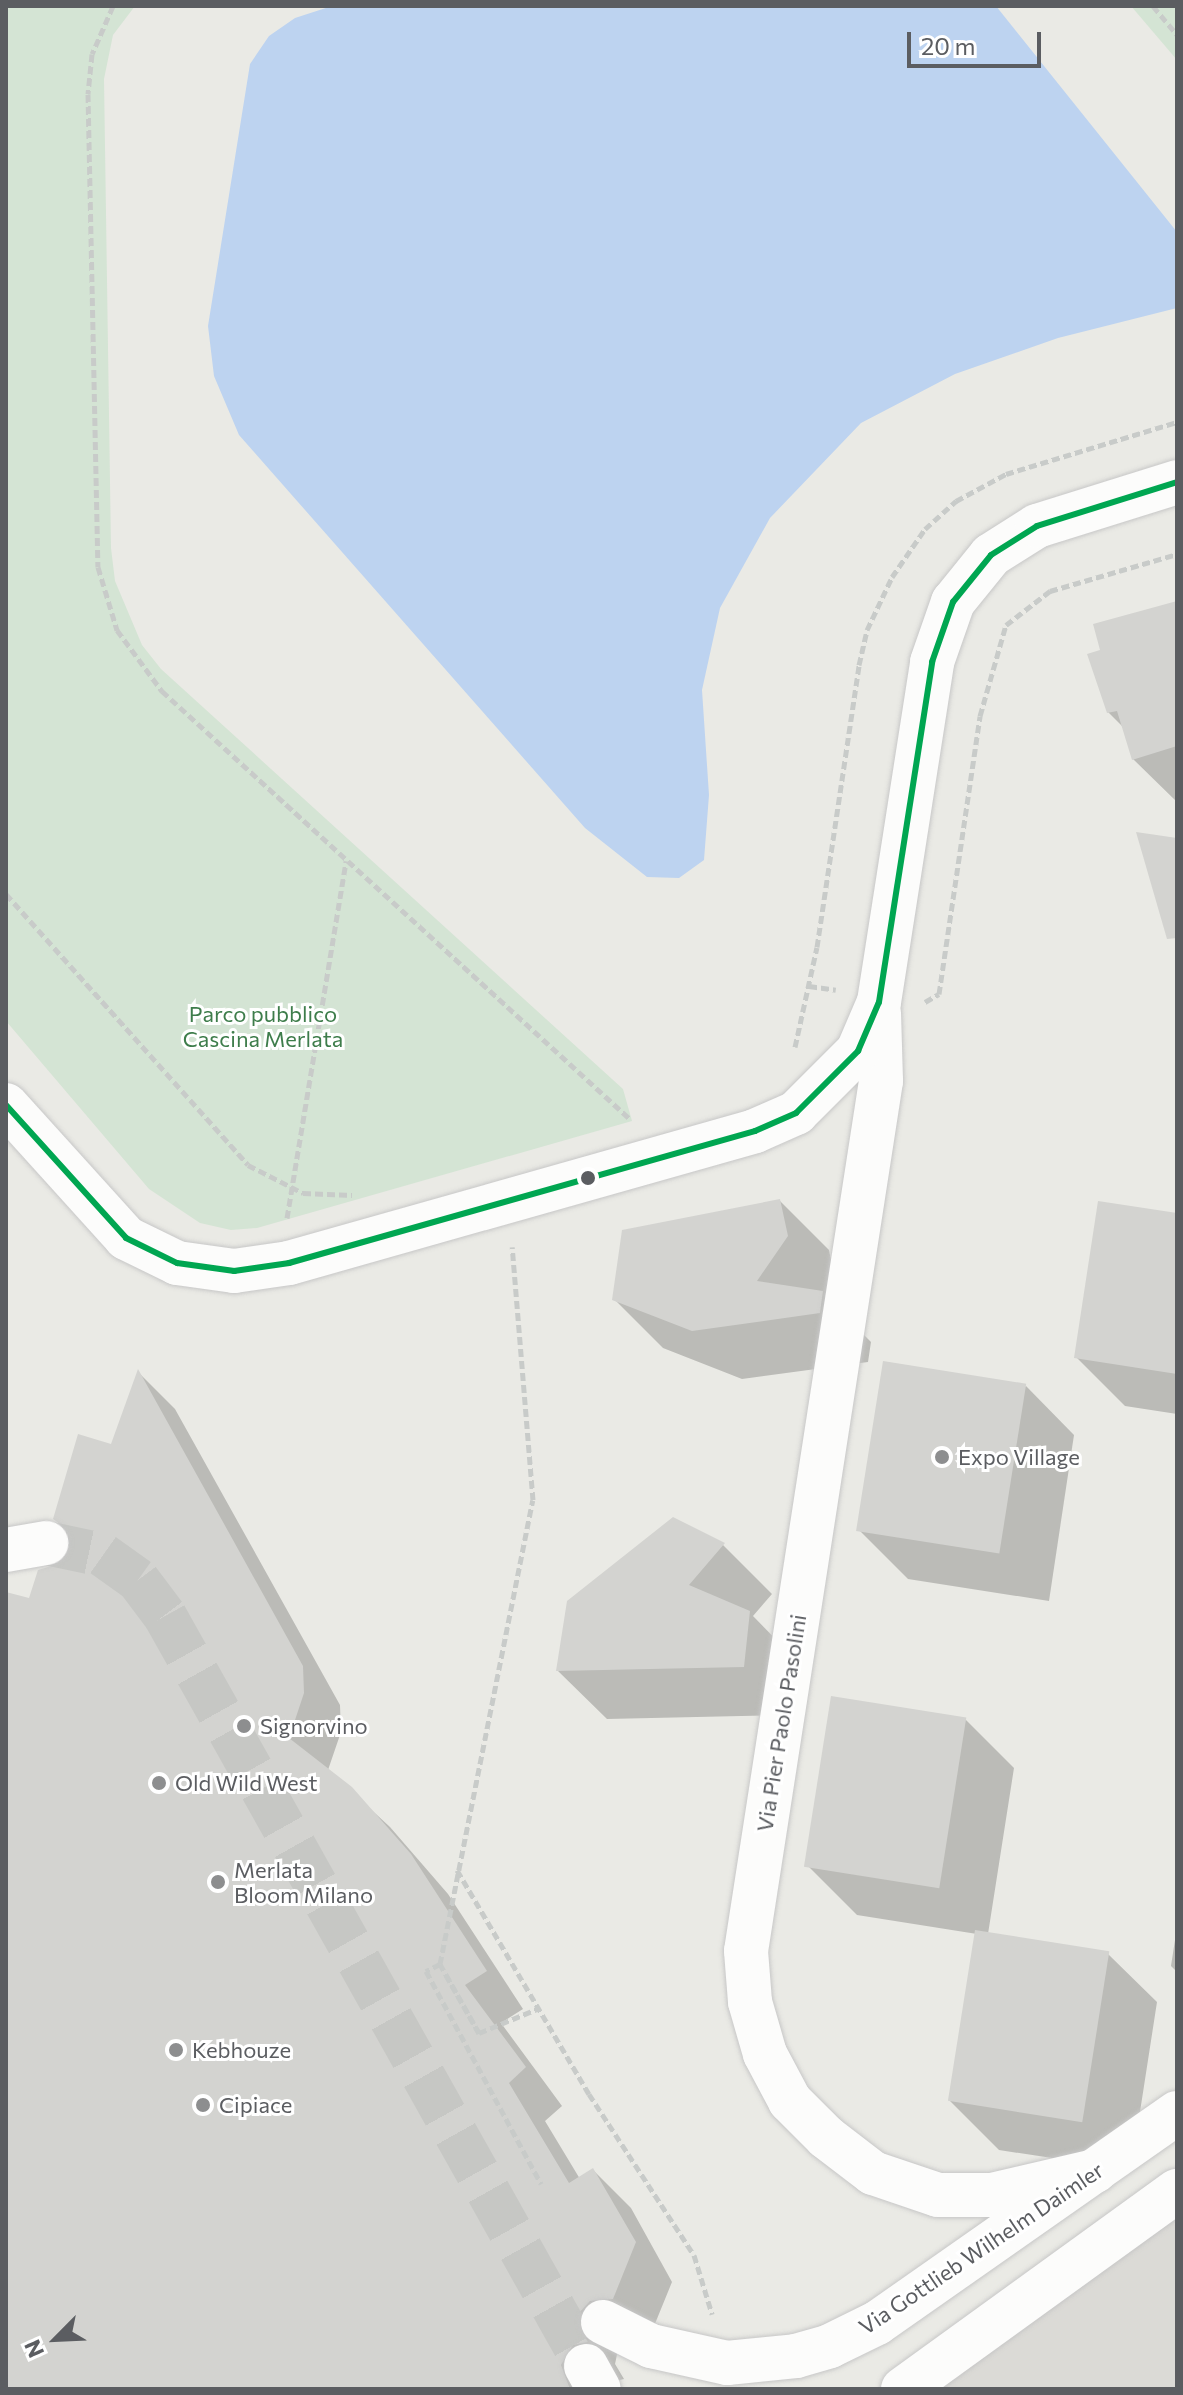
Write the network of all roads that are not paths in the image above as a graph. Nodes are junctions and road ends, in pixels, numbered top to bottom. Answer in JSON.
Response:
{"nodes":[{"id":1,"x":1177,"y":482,"type":"edge"},
{"id":2,"x":899,"y":1002,"type":"junction"},
{"id":3,"x":6,"y":1105,"type":"edge"},
{"id":4,"x":1177,"y":2113,"type":"edge"},
{"id":5,"x":1095,"y":2171,"type":"junction"},
{"id":6,"x":1177,"y":2191,"type":"edge"},
{"id":7,"x":603,"y":2322,"type":"tunnel mouth"},
{"id":8,"x":721,"y":2345,"type":"junction"},
{"id":9,"x":688,"y":2389,"type":"edge"},
{"id":10,"x":903,"y":2389,"type":"edge"}],
"edges":[{"from":1,"to":2,"type":"street","name":"Via Pier Paolo Pasolini"},
{"from":2,"to":3,"type":"street","name":"Via Pier Paolo Pasolini"},
{"from":2,"to":5,"type":"street","name":"Via Pier Paolo Pasolini"},
{"from":4,"to":5,"type":"street","name":"Via Gottlieb Wilhelm Daimler"},
{"from":5,"to":8,"type":"street","name":"Via Gottlieb Wilhelm Daimler"},
{"from":6,"to":10,"type":"street"},
{"from":7,"to":8,"type":"street"},
{"from":8,"to":9,"type":"street"}]}
